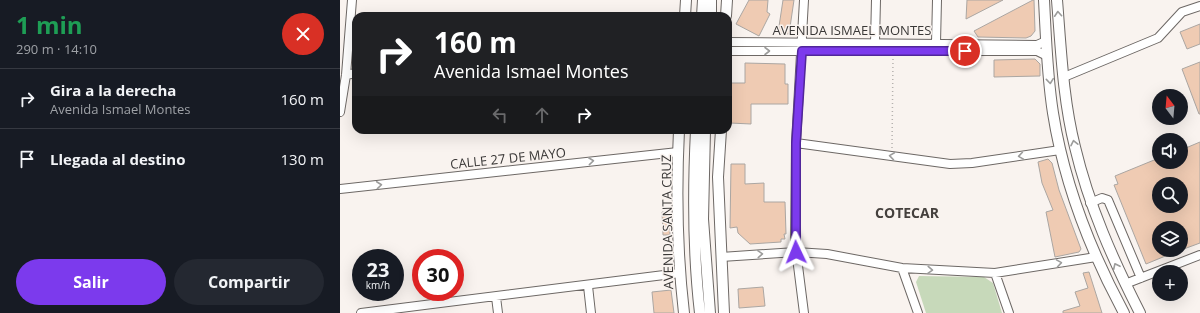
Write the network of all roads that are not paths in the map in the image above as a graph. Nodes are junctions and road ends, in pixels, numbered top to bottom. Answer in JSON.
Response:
{"nodes":[{"id":1,"x":352,"y":0,"type":"edge"},
{"id":2,"x":686,"y":0,"type":"edge"},
{"id":3,"x":703,"y":0,"type":"edge"},
{"id":4,"x":711,"y":0,"type":"edge"},
{"id":5,"x":726,"y":0,"type":"edge"},
{"id":6,"x":804,"y":0,"type":"edge"},
{"id":7,"x":876,"y":0,"type":"edge"},
{"id":8,"x":937,"y":0,"type":"edge"},
{"id":9,"x":1044,"y":0,"type":"edge"},
{"id":10,"x":1057,"y":0,"type":"edge"},
{"id":11,"x":1200,"y":6,"type":"edge"},
{"id":12,"x":685,"y":12,"type":"edge"},
{"id":13,"x":702,"y":12,"type":"edge"},
{"id":14,"x":710,"y":12,"type":"edge"},
{"id":15,"x":726,"y":12,"type":"edge"},
{"id":16,"x":1046,"y":41,"type":"junction"},
{"id":17,"x":732,"y":42,"type":"edge"},
{"id":18,"x":802,"y":42,"type":"junction"},
{"id":19,"x":875,"y":42,"type":"junction"},
{"id":20,"x":936,"y":43,"type":"junction"},
{"id":21,"x":344,"y":51,"type":"edge"},
{"id":22,"x":732,"y":51,"type":"edge"},
{"id":23,"x":802,"y":51,"type":"junction"},
{"id":24,"x":1047,"y":56,"type":"junction"},
{"id":25,"x":352,"y":73,"type":"edge"},
{"id":26,"x":346,"y":74,"type":"junction"},
{"id":27,"x":1064,"y":77,"type":"junction"},
{"id":28,"x":340,"y":112,"type":"edge"},
{"id":29,"x":679,"y":134,"type":"edge"},
{"id":30,"x":696,"y":134,"type":"edge"},
{"id":31,"x":705,"y":134,"type":"edge"},
{"id":32,"x":721,"y":134,"type":"edge"},
{"id":33,"x":796,"y":143,"type":"junction"},
{"id":34,"x":1060,"y":150,"type":"junction"},
{"id":35,"x":678,"y":152,"type":"junction"},
{"id":36,"x":340,"y":189,"type":"edge"},
{"id":37,"x":1090,"y":203,"type":"junction"},
{"id":38,"x":1077,"y":207,"type":"junction"},
{"id":39,"x":796,"y":252,"type":"junction"},
{"id":40,"x":1200,"y":255,"type":"edge"},
{"id":41,"x":721,"y":257,"type":"junction"},
{"id":42,"x":1096,"y":257,"type":"junction"},
{"id":43,"x":902,"y":268,"type":"junction"},
{"id":44,"x":680,"y":273,"type":"junction"},
{"id":45,"x":995,"y":274,"type":"junction"},
{"id":46,"x":1140,"y":276,"type":"junction"},
{"id":47,"x":1124,"y":282,"type":"junction"},
{"id":48,"x":588,"y":286,"type":"junction"},
{"id":49,"x":496,"y":297,"type":"junction"},
{"id":50,"x":361,"y":313,"type":"edge"},
{"id":51,"x":498,"y":313,"type":"edge"},
{"id":52,"x":591,"y":313,"type":"edge"},
{"id":53,"x":684,"y":313,"type":"edge"},
{"id":54,"x":700,"y":313,"type":"edge"},
{"id":55,"x":710,"y":313,"type":"edge"},
{"id":56,"x":724,"y":313,"type":"edge"},
{"id":57,"x":804,"y":313,"type":"edge"},
{"id":58,"x":918,"y":313,"type":"edge"},
{"id":59,"x":1009,"y":313,"type":"edge"},
{"id":60,"x":1124,"y":313,"type":"edge"},
{"id":61,"x":1140,"y":313,"type":"edge"}],
"edges":[{"from":1,"to":21,"type":"street"},
{"from":2,"to":12,"type":"main road"},
{"from":3,"to":13,"type":"main road"},
{"from":4,"to":14,"type":"main road"},
{"from":5,"to":15,"type":"main road"},
{"from":6,"to":18,"type":"street"},
{"from":7,"to":19,"type":"street"},
{"from":8,"to":20,"type":"street"},
{"from":9,"to":16,"type":"main road"},
{"from":27,"to":10,"type":"main road","one_way":true},
{"from":11,"to":27,"type":"street"},
{"from":16,"to":20,"type":"street","name":"AVENIDA ISMAEL MONTES"},
{"from":16,"to":24,"type":"main road"},
{"from":17,"to":18,"type":"street","name":"AVENIDA ISMAEL MONTES"},
{"from":18,"to":19,"type":"street","name":"AVENIDA ISMAEL MONTES"},
{"from":18,"to":23,"type":"street"},
{"from":19,"to":20,"type":"street","name":"AVENIDA ISMAEL MONTES"},
{"from":21,"to":26,"type":"street"},
{"from":22,"to":23,"type":"street","name":"AVENIDA ISMAEL MONTES","one_way":true},
{"from":23,"to":24,"type":"street","name":"AVENIDA ISMAEL MONTES"},
{"from":23,"to":33,"type":"street"},
{"from":24,"to":34,"type":"main road","one_way":true},
{"from":25,"to":26,"type":"street"},
{"from":26,"to":28,"type":"street"},
{"from":37,"to":27,"type":"main road","one_way":true},
{"from":29,"to":35,"type":"main road","name":"AVENIDA SANTA CRUZ"},
{"from":30,"to":54,"type":"main road"},
{"from":31,"to":55,"type":"main road"},
{"from":32,"to":41,"type":"main road"},
{"from":34,"to":33,"type":"street","one_way":true},
{"from":33,"to":39,"type":"street"},
{"from":34,"to":38,"type":"main road"},
{"from":36,"to":35,"type":"street","name":"CALLE 27 DE MAYO","one_way":true},
{"from":35,"to":44,"type":"main road","name":"AVENIDA SANTA CRUZ"},
{"from":37,"to":38,"type":"main road"},
{"from":37,"to":46,"type":"street"},
{"from":47,"to":37,"type":"main road","one_way":true},
{"from":38,"to":42,"type":"main road"},
{"from":41,"to":39,"type":"street","one_way":true},
{"from":39,"to":43,"type":"street"},
{"from":39,"to":57,"type":"street"},
{"from":40,"to":46,"type":"street"},
{"from":41,"to":56,"type":"main road"},
{"from":45,"to":42,"type":"street","one_way":true},
{"from":42,"to":60,"type":"main road"},
{"from":43,"to":45,"type":"street","one_way":true},
{"from":43,"to":58,"type":"street"},
{"from":44,"to":48,"type":"street"},
{"from":44,"to":53,"type":"main road","name":"AVENIDA SANTA CRUZ"},
{"from":45,"to":59,"type":"street"},
{"from":46,"to":47,"type":"street"},
{"from":47,"to":61,"type":"main road"},
{"from":48,"to":49,"type":"street"},
{"from":48,"to":52,"type":"street"},
{"from":49,"to":50,"type":"street"},
{"from":49,"to":51,"type":"street"}]}
